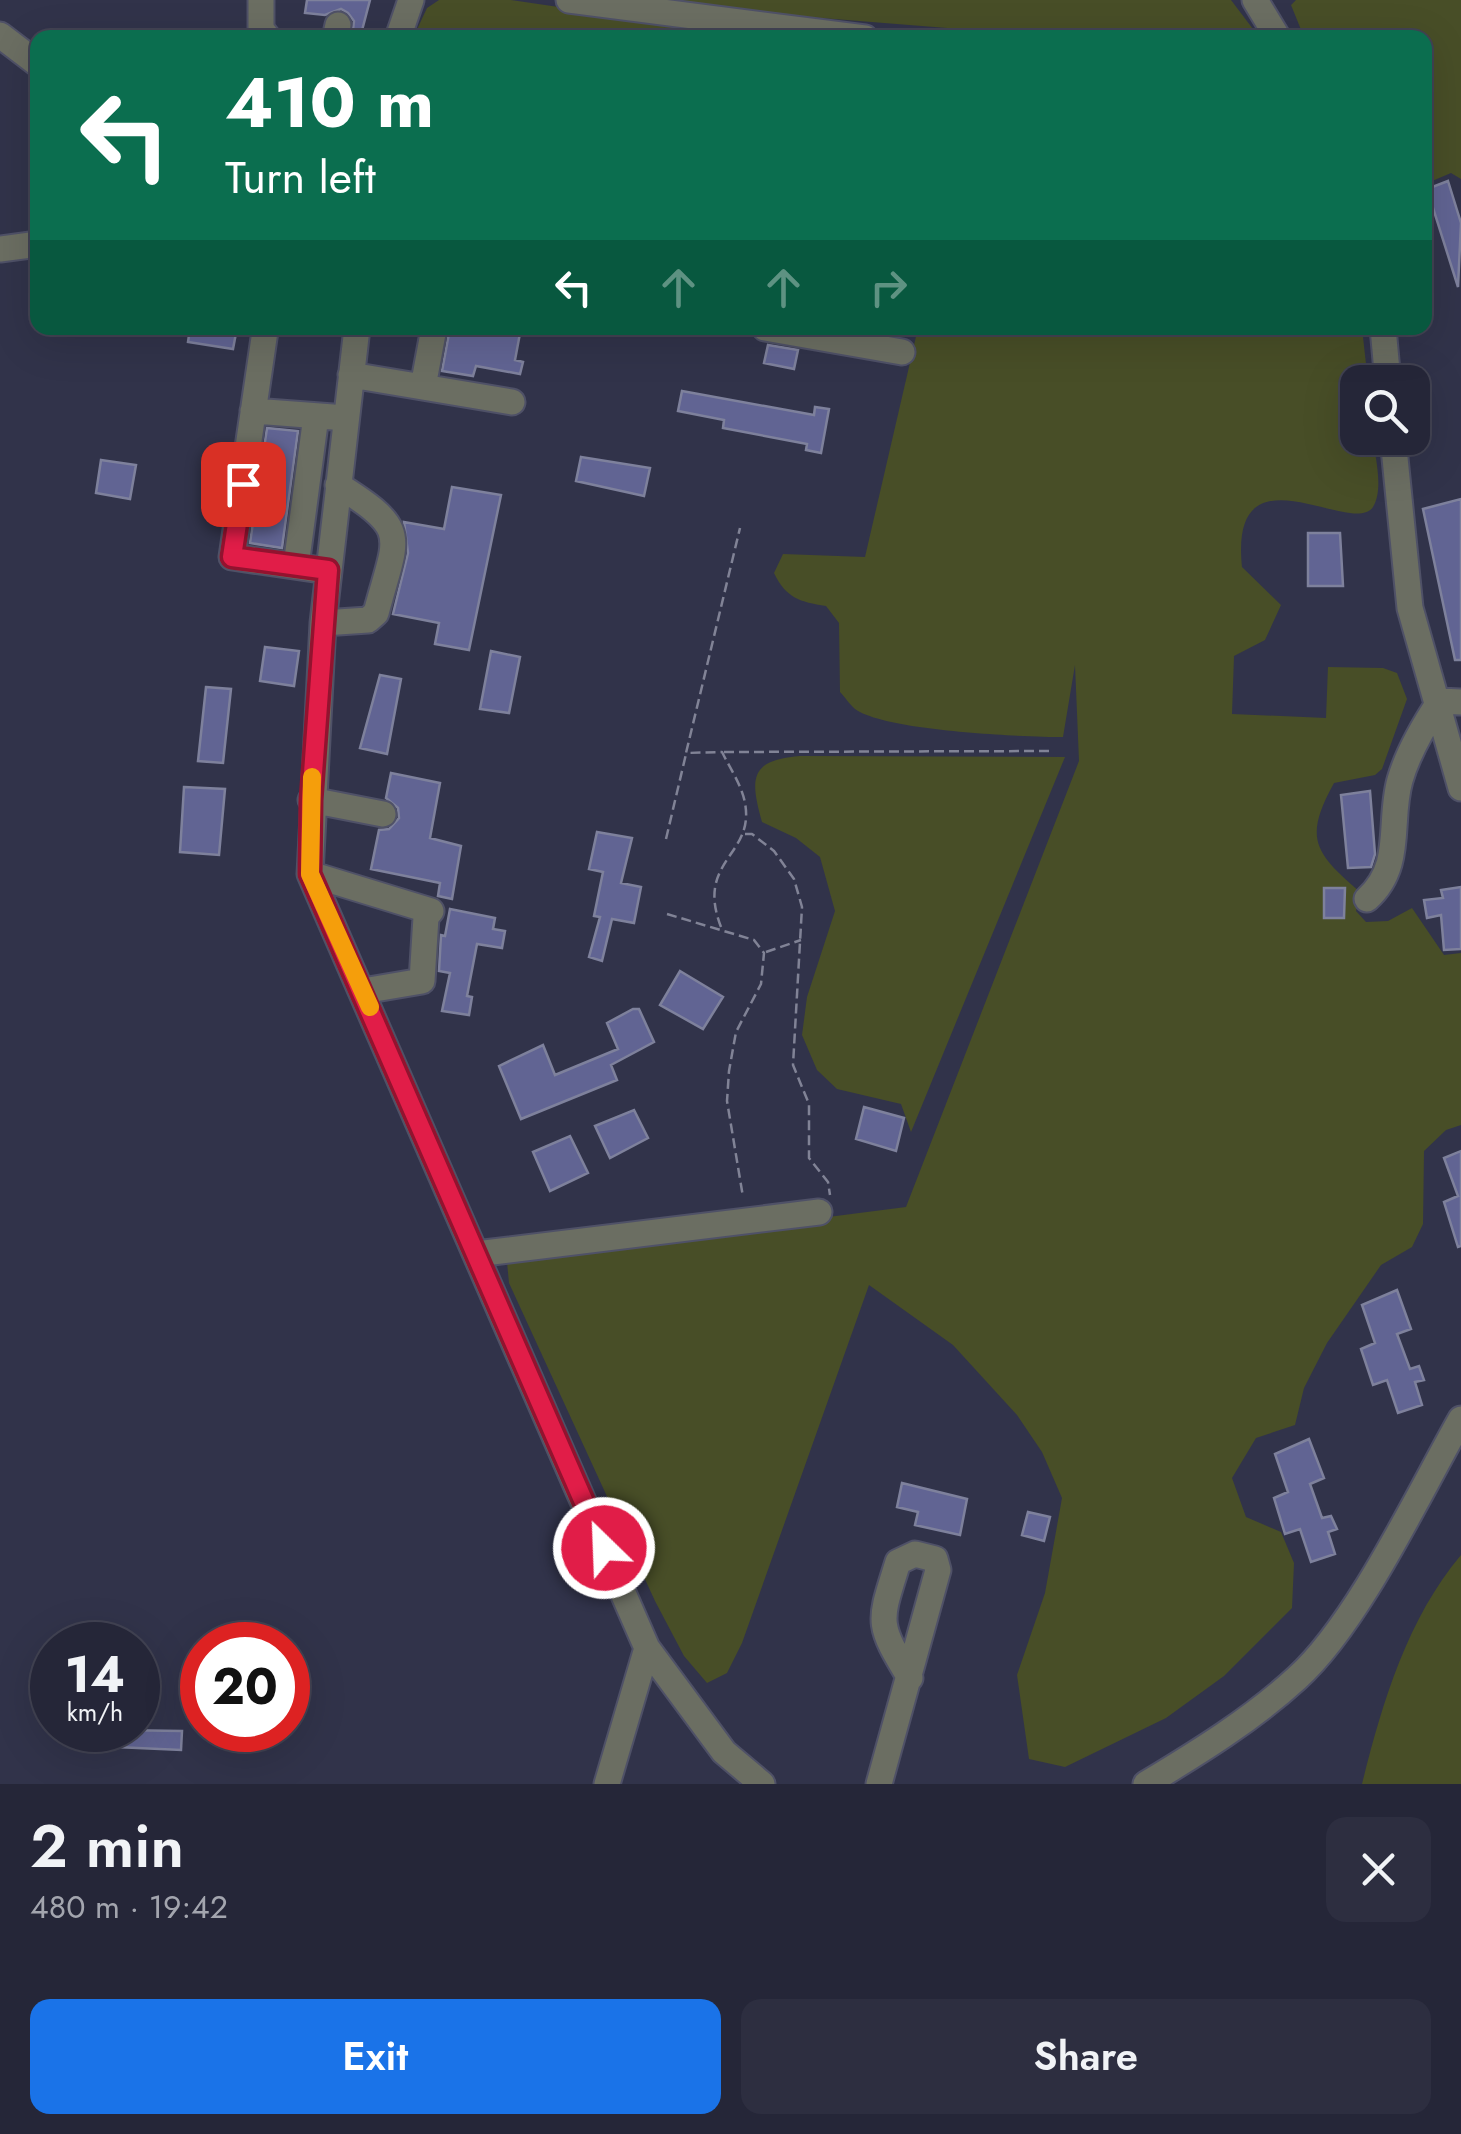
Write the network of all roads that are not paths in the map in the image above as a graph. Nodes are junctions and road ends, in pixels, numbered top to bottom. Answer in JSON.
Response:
{"nodes":[{"id":1,"x":261,"y":0,"type":"edge"},
{"id":2,"x":411,"y":0,"type":"edge"},
{"id":3,"x":569,"y":0,"type":"edge"},
{"id":4,"x":1255,"y":0,"type":"edge"},
{"id":5,"x":262,"y":30,"type":"edge"},
{"id":6,"x":401,"y":30,"type":"edge"},
{"id":7,"x":803,"y":30,"type":"edge"},
{"id":8,"x":1273,"y":30,"type":"edge"},
{"id":9,"x":0,"y":35,"type":"edge"},
{"id":10,"x":30,"y":58,"type":"edge"},
{"id":11,"x":30,"y":245,"type":"edge"},
{"id":12,"x":0,"y":248,"type":"edge"},
{"id":13,"x":264,"y":335,"type":"edge"},
{"id":14,"x":356,"y":335,"type":"edge"},
{"id":15,"x":433,"y":335,"type":"edge"},
{"id":16,"x":804,"y":335,"type":"edge"},
{"id":17,"x":1384,"y":335,"type":"edge"},
{"id":18,"x":902,"y":352,"type":"dead end"},
{"id":19,"x":1386,"y":365,"type":"edge"},
{"id":20,"x":351,"y":374,"type":"junction"},
{"id":21,"x":423,"y":387,"type":"junction"},
{"id":22,"x":512,"y":402,"type":"dead end"},
{"id":23,"x":253,"y":410,"type":"junction"},
{"id":24,"x":316,"y":416,"type":"junction"},
{"id":25,"x":346,"y":418,"type":"junction"},
{"id":26,"x":1395,"y":455,"type":"edge"},
{"id":27,"x":338,"y":486,"type":"junction"},
{"id":28,"x":296,"y":566,"type":"junction"},
{"id":29,"x":328,"y":570,"type":"junction"},
{"id":30,"x":323,"y":623,"type":"junction"},
{"id":31,"x":1450,"y":702,"type":"edge"},
{"id":32,"x":1461,"y":788,"type":"edge"},
{"id":33,"x":311,"y":800,"type":"junction"},
{"id":34,"x":383,"y":814,"type":"dead end"},
{"id":35,"x":310,"y":874,"type":"junction"},
{"id":36,"x":1367,"y":899,"type":"dead end"},
{"id":37,"x":363,"y":991,"type":"junction"},
{"id":38,"x":819,"y":1212,"type":"road end"},
{"id":39,"x":476,"y":1254,"type":"junction"},
{"id":40,"x":1461,"y":1419,"type":"edge"},
{"id":41,"x":647,"y":1648,"type":"junction"},
{"id":42,"x":910,"y":1678,"type":"dead end"},
{"id":43,"x":730,"y":1771,"type":"edge"},
{"id":44,"x":607,"y":1784,"type":"edge"},
{"id":45,"x":762,"y":1784,"type":"edge"},
{"id":46,"x":879,"y":1784,"type":"edge"},
{"id":47,"x":1146,"y":1784,"type":"edge"}],
"edges":[{"from":1,"to":5,"type":"lane"},
{"from":2,"to":6,"type":"lane"},
{"from":3,"to":7,"type":"lane"},
{"from":4,"to":8,"type":"lane"},
{"from":9,"to":10,"type":"lane"},
{"from":11,"to":12,"type":"lane"},
{"from":13,"to":23,"type":"lane"},
{"from":14,"to":20,"type":"lane"},
{"from":15,"to":21,"type":"lane"},
{"from":16,"to":18,"type":"lane"},
{"from":17,"to":19,"type":"lane"},
{"from":20,"to":21,"type":"lane"},
{"from":20,"to":25,"type":"lane"},
{"from":21,"to":22,"type":"lane"},
{"from":23,"to":24,"type":"lane"},
{"from":23,"to":28,"type":"lane"},
{"from":24,"to":25,"type":"lane"},
{"from":24,"to":28,"type":"lane"},
{"from":25,"to":27,"type":"lane"},
{"from":26,"to":31,"type":"lane"},
{"from":27,"to":29,"type":"lane"},
{"from":27,"to":30,"type":"lane"},
{"from":28,"to":29,"type":"lane"},
{"from":29,"to":30,"type":"lane"},
{"from":30,"to":33,"type":"lane"},
{"from":31,"to":32,"type":"lane"},
{"from":31,"to":36,"type":"lane"},
{"from":33,"to":34,"type":"lane"},
{"from":33,"to":35,"type":"lane"},
{"from":35,"to":37,"type":"lane"},
{"from":35,"to":37,"type":"lane"},
{"from":37,"to":39,"type":"lane"},
{"from":38,"to":39,"type":"lane"},
{"from":39,"to":41,"type":"lane"},
{"from":40,"to":47,"type":"lane"},
{"from":41,"to":43,"type":"lane"},
{"from":41,"to":44,"type":"lane"},
{"from":42,"to":46,"type":"lane"},
{"from":43,"to":45,"type":"lane"}]}
